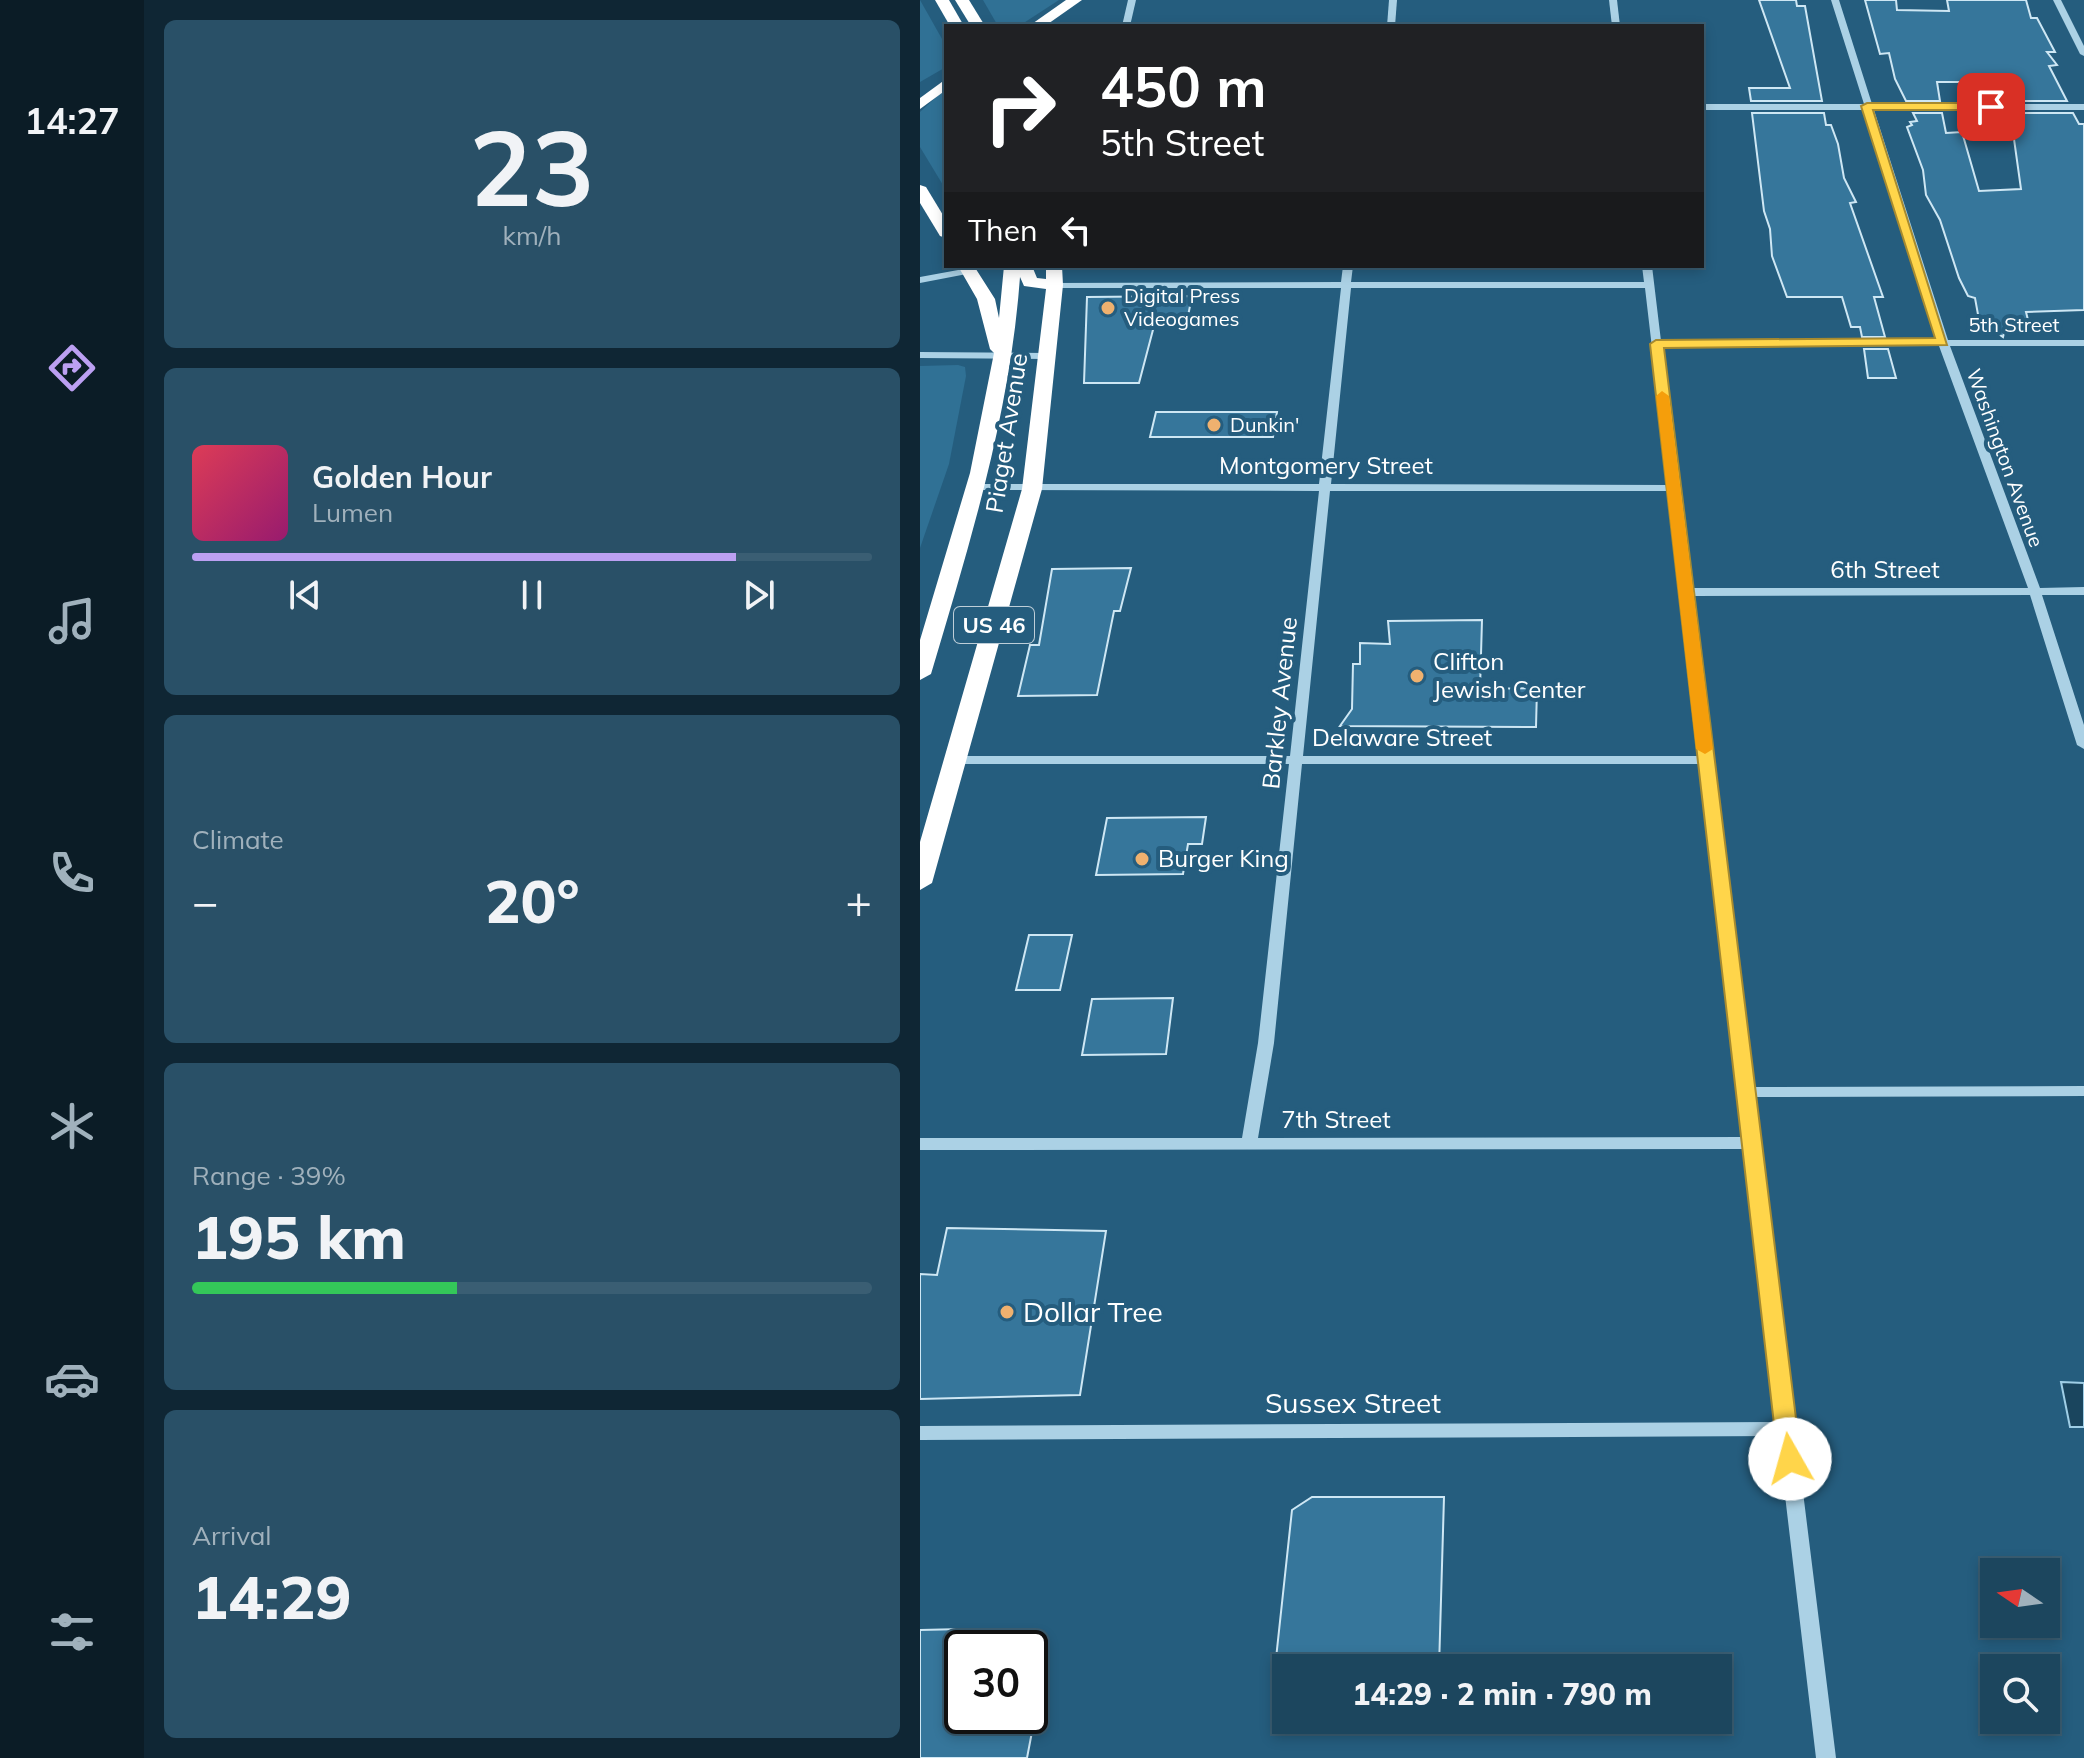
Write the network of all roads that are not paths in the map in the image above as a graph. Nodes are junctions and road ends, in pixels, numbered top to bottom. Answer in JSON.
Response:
{"nodes":[{"id":1,"x":942,"y":0,"type":"edge"},
{"id":2,"x":962,"y":0,"type":"edge"},
{"id":3,"x":1075,"y":0,"type":"edge"},
{"id":4,"x":1088,"y":0,"type":"edge"},
{"id":5,"x":1132,"y":0,"type":"edge"},
{"id":6,"x":1393,"y":0,"type":"edge"},
{"id":7,"x":1613,"y":0,"type":"edge"},
{"id":8,"x":1835,"y":0,"type":"edge"},
{"id":9,"x":2057,"y":0,"type":"edge"},
{"id":10,"x":956,"y":24,"type":"edge"},
{"id":11,"x":977,"y":24,"type":"edge"},
{"id":12,"x":1039,"y":24,"type":"edge"},
{"id":13,"x":1052,"y":24,"type":"edge"},
{"id":14,"x":1126,"y":24,"type":"edge"},
{"id":15,"x":1391,"y":24,"type":"edge"},
{"id":16,"x":1616,"y":24,"type":"edge"},
{"id":17,"x":2084,"y":54,"type":"edge"},
{"id":18,"x":944,"y":76,"type":"edge"},
{"id":19,"x":944,"y":85,"type":"edge"},
{"id":20,"x":920,"y":93,"type":"edge"},
{"id":21,"x":920,"y":105,"type":"edge"},
{"id":22,"x":1867,"y":106,"type":"junction"},
{"id":23,"x":1704,"y":107,"type":"edge"},
{"id":24,"x":2084,"y":107,"type":"edge"},
{"id":25,"x":920,"y":191,"type":"edge"},
{"id":26,"x":944,"y":230,"type":"edge"},
{"id":27,"x":968,"y":268,"type":"edge"},
{"id":28,"x":1012,"y":268,"type":"edge"},
{"id":29,"x":1025,"y":268,"type":"edge"},
{"id":30,"x":1348,"y":268,"type":"edge"},
{"id":31,"x":1647,"y":268,"type":"edge"},
{"id":32,"x":1054,"y":275,"type":"edge"},
{"id":33,"x":920,"y":280,"type":"edge"},
{"id":34,"x":1346,"y":285,"type":"junction"},
{"id":35,"x":1649,"y":285,"type":"junction"},
{"id":36,"x":1943,"y":342,"type":"junction"},
{"id":37,"x":2084,"y":343,"type":"edge"},
{"id":38,"x":1656,"y":344,"type":"junction"},
{"id":39,"x":920,"y":355,"type":"edge"},
{"id":40,"x":1000,"y":355,"type":"junction"},
{"id":41,"x":1048,"y":356,"type":"junction"},
{"id":42,"x":978,"y":487,"type":"junction"},
{"id":43,"x":1325,"y":488,"type":"junction"},
{"id":44,"x":1673,"y":488,"type":"junction"},
{"id":45,"x":1032,"y":489,"type":"junction"},
{"id":46,"x":2035,"y":591,"type":"junction"},
{"id":47,"x":2084,"y":591,"type":"edge"},
{"id":48,"x":1686,"y":592,"type":"junction"},
{"id":49,"x":922,"y":661,"type":"edge"},
{"id":50,"x":2084,"y":745,"type":"edge"},
{"id":51,"x":954,"y":760,"type":"junction"},
{"id":52,"x":1296,"y":760,"type":"junction"},
{"id":53,"x":1706,"y":760,"type":"junction"},
{"id":54,"x":920,"y":883,"type":"edge"},
{"id":55,"x":2084,"y":1091,"type":"edge"},
{"id":56,"x":1745,"y":1092,"type":"junction"},
{"id":57,"x":1751,"y":1143,"type":"junction"},
{"id":58,"x":920,"y":1144,"type":"edge"},
{"id":59,"x":1249,"y":1144,"type":"junction"},
{"id":60,"x":1786,"y":1429,"type":"junction"},
{"id":61,"x":920,"y":1433,"type":"edge"},
{"id":62,"x":1826,"y":1758,"type":"edge"}],
"edges":[{"from":1,"to":10,"type":"highway"},
{"from":2,"to":11,"type":"highway"},
{"from":3,"to":12,"type":"highway"},
{"from":4,"to":13,"type":"highway"},
{"from":5,"to":14,"type":"street"},
{"from":6,"to":15,"type":"street"},
{"from":7,"to":16,"type":"street"},
{"from":8,"to":22,"type":"street","name":"Washington Avenue"},
{"from":9,"to":17,"type":"street"},
{"from":18,"to":20,"type":"highway"},
{"from":19,"to":21,"type":"highway"},
{"from":22,"to":23,"type":"street"},
{"from":22,"to":24,"type":"street"},
{"from":22,"to":36,"type":"street","name":"Washington Avenue"},
{"from":25,"to":26,"type":"highway"},
{"from":27,"to":33,"type":"street"},
{"from":27,"to":40,"type":"highway"},
{"from":28,"to":40,"type":"highway","name":"Piaget Avenue","number":"US 46"},
{"from":29,"to":32,"type":"highway"},
{"from":30,"to":34,"type":"street","name":"Barkley Avenue"},
{"from":31,"to":35,"type":"street"},
{"from":32,"to":34,"type":"street"},
{"from":32,"to":41,"type":"highway","name":"Piaget Avenue","number":"US 46"},
{"from":34,"to":35,"type":"street"},
{"from":34,"to":43,"type":"street","name":"Barkley Avenue"},
{"from":35,"to":38,"type":"street"},
{"from":36,"to":37,"type":"street","name":"5th Street"},
{"from":36,"to":38,"type":"street","name":"5th Street"},
{"from":36,"to":46,"type":"street","name":"Washington Avenue"},
{"from":38,"to":44,"type":"street"},
{"from":39,"to":40,"type":"street"},
{"from":40,"to":41,"type":"street"},
{"from":40,"to":42,"type":"highway","name":"Piaget Avenue","number":"US 46"},
{"from":41,"to":45,"type":"highway","name":"Piaget Avenue","number":"US 46"},
{"from":42,"to":45,"type":"street","name":"Montgomery Street"},
{"from":42,"to":49,"type":"highway","name":"Piaget Avenue","number":"US 46"},
{"from":43,"to":44,"type":"street","name":"Montgomery Street"},
{"from":43,"to":45,"type":"street","name":"Montgomery Street"},
{"from":43,"to":52,"type":"street","name":"Barkley Avenue"},
{"from":44,"to":48,"type":"street"},
{"from":45,"to":51,"type":"highway","name":"Piaget Avenue","number":"US 46"},
{"from":46,"to":47,"type":"street","name":"6th Street"},
{"from":46,"to":48,"type":"street","name":"6th Street"},
{"from":46,"to":50,"type":"street","name":"Washington Avenue"},
{"from":48,"to":53,"type":"street"},
{"from":51,"to":52,"type":"street","name":"Delaware Street"},
{"from":51,"to":54,"type":"highway","name":"Piaget Avenue","number":"US 46"},
{"from":52,"to":53,"type":"street","name":"Delaware Street"},
{"from":52,"to":59,"type":"street","name":"Barkley Avenue"},
{"from":53,"to":56,"type":"street"},
{"from":55,"to":56,"type":"street"},
{"from":56,"to":57,"type":"street"},
{"from":57,"to":59,"type":"street","name":"7th Street"},
{"from":57,"to":60,"type":"street"},
{"from":58,"to":59,"type":"street","name":"7th Street"},
{"from":60,"to":61,"type":"street","name":"Sussex Street"},
{"from":60,"to":62,"type":"street"}]}
